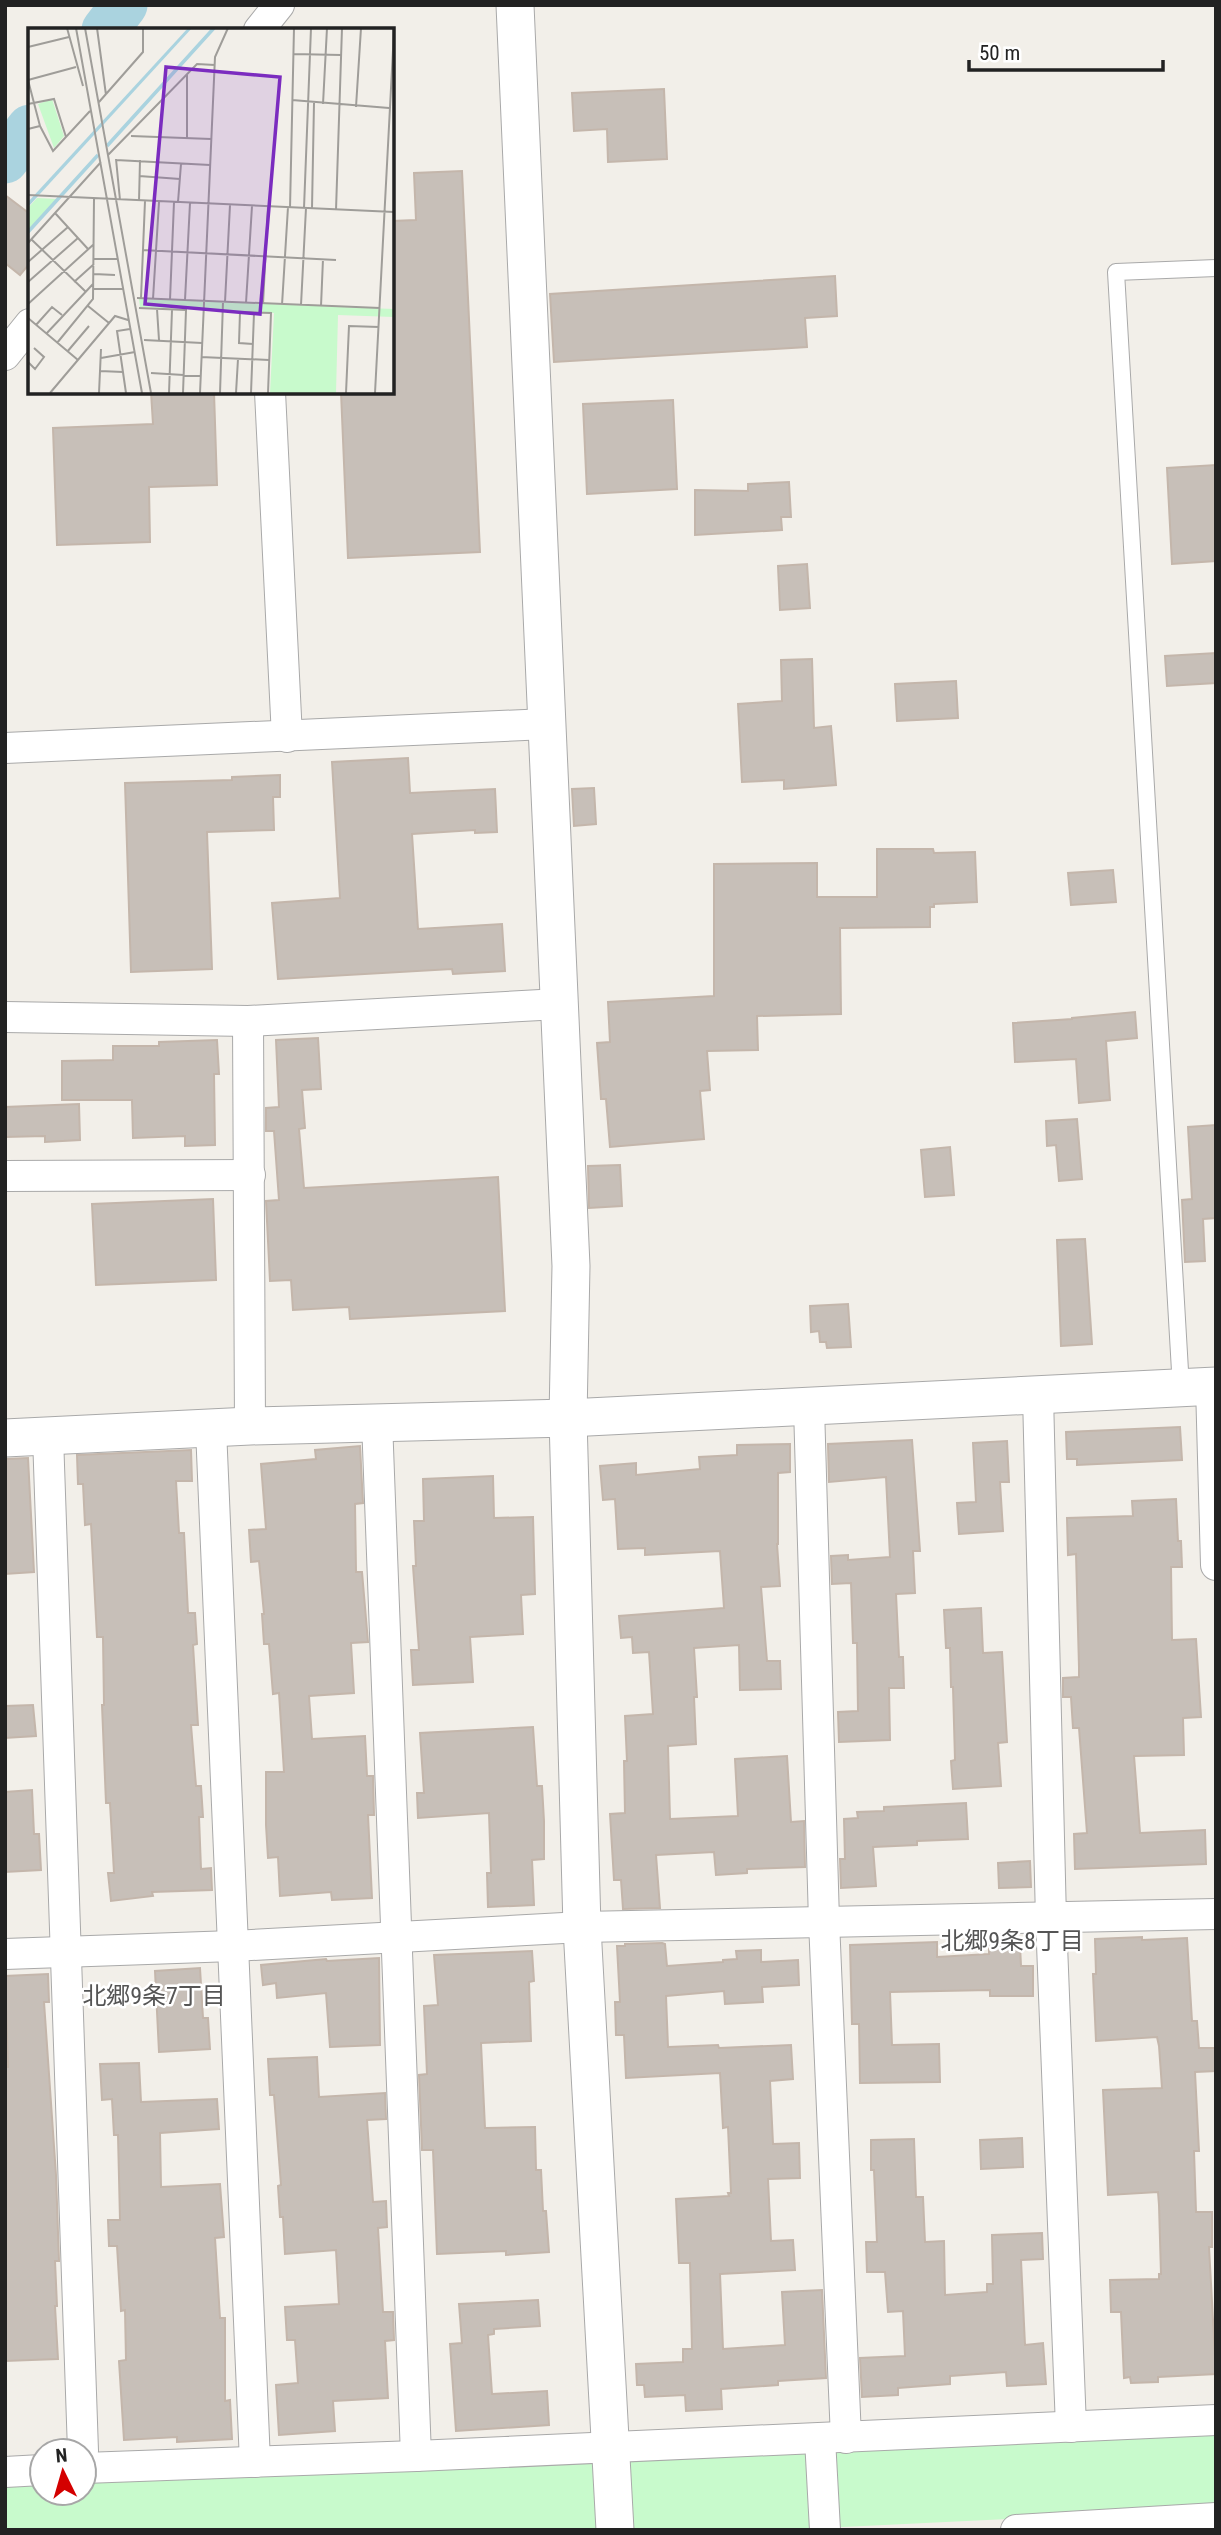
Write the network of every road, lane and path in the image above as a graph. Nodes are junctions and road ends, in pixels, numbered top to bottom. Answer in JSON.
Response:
{"nodes":[{"id":1,"x":279,"y":5,"type":"edge"},
{"id":2,"x":515,"y":5,"type":"edge"},
{"id":3,"x":261,"y":28,"type":"edge"},
{"id":4,"x":1216,"y":268,"type":"edge"},
{"id":5,"x":28,"y":326,"type":"edge"},
{"id":6,"x":5,"y":355,"type":"edge"},
{"id":7,"x":270,"y":394,"type":"edge"},
{"id":8,"x":547,"y":724,"type":"junction"},
{"id":9,"x":287,"y":737,"type":"junction"},
{"id":10,"x":5,"y":748,"type":"edge"},
{"id":11,"x":559,"y":1004,"type":"junction"},
{"id":12,"x":5,"y":1017,"type":"edge"},
{"id":13,"x":248,"y":1021,"type":"junction"},
{"id":14,"x":250,"y":1175,"type":"junction"},
{"id":15,"x":5,"y":1176,"type":"edge"},
{"id":16,"x":1203,"y":1387,"type":"edge"},
{"id":17,"x":1038,"y":1395,"type":"junction"},
{"id":18,"x":809,"y":1407,"type":"junction"},
{"id":19,"x":568,"y":1418,"type":"junction"},
{"id":20,"x":377,"y":1422,"type":"junction"},
{"id":21,"x":250,"y":1426,"type":"junction"},
{"id":22,"x":211,"y":1429,"type":"junction"},
{"id":23,"x":48,"y":1436,"type":"junction"},
{"id":24,"x":5,"y":1438,"type":"edge"},
{"id":25,"x":1216,"y":1565,"type":"edge"},
{"id":26,"x":1216,"y":1914,"type":"edge"},
{"id":27,"x":1051,"y":1919,"type":"junction"},
{"id":28,"x":824,"y":1921,"type":"junction"},
{"id":29,"x":582,"y":1927,"type":"junction"},
{"id":30,"x":396,"y":1937,"type":"junction"},
{"id":31,"x":233,"y":1946,"type":"junction"},
{"id":32,"x":66,"y":1951,"type":"junction"},
{"id":33,"x":5,"y":1954,"type":"edge"},
{"id":34,"x":1216,"y":2420,"type":"edge"},
{"id":35,"x":1071,"y":2427,"type":"junction"},
{"id":36,"x":83,"y":2437,"type":"edge"},
{"id":37,"x":833,"y":2439,"type":"junction"},
{"id":38,"x":610,"y":2447,"type":"junction"},
{"id":39,"x":416,"y":2456,"type":"junction"},
{"id":40,"x":255,"y":2462,"type":"junction"},
{"id":41,"x":98,"y":2468,"type":"edge"},
{"id":42,"x":28,"y":2471,"type":"edge"},
{"id":43,"x":5,"y":2472,"type":"edge"},
{"id":44,"x":1216,"y":2518,"type":"edge"},
{"id":45,"x":1162,"y":2525,"type":"edge"},
{"id":46,"x":615,"y":2530,"type":"edge"},
{"id":47,"x":825,"y":2530,"type":"edge"},
{"id":48,"x":1016,"y":2530,"type":"edge"}],
"edges":[{"from":1,"to":3,"type":"street"},
{"from":2,"to":8,"type":"street"},
{"from":4,"to":16,"type":"lane"},
{"from":5,"to":6,"type":"street"},
{"from":7,"to":9,"type":"street"},
{"from":8,"to":9,"type":"street"},
{"from":8,"to":11,"type":"street"},
{"from":9,"to":10,"type":"street"},
{"from":11,"to":13,"type":"street"},
{"from":11,"to":19,"type":"street"},
{"from":12,"to":13,"type":"street"},
{"from":13,"to":14,"type":"street"},
{"from":14,"to":15,"type":"street"},
{"from":14,"to":21,"type":"street"},
{"from":16,"to":17,"type":"street"},
{"from":16,"to":25,"type":"street"},
{"from":17,"to":18,"type":"street"},
{"from":17,"to":27,"type":"street"},
{"from":18,"to":19,"type":"street"},
{"from":18,"to":28,"type":"street"},
{"from":19,"to":20,"type":"street"},
{"from":19,"to":29,"type":"street"},
{"from":20,"to":21,"type":"street"},
{"from":20,"to":30,"type":"street"},
{"from":21,"to":22,"type":"street"},
{"from":22,"to":23,"type":"street"},
{"from":22,"to":31,"type":"street"},
{"from":23,"to":24,"type":"street"},
{"from":23,"to":32,"type":"street"},
{"from":26,"to":27,"type":"street"},
{"from":27,"to":28,"type":"street"},
{"from":27,"to":35,"type":"street"},
{"from":28,"to":29,"type":"street"},
{"from":28,"to":37,"type":"street"},
{"from":29,"to":30,"type":"street"},
{"from":29,"to":38,"type":"street"},
{"from":30,"to":31,"type":"street"},
{"from":30,"to":39,"type":"street"},
{"from":31,"to":32,"type":"street"},
{"from":31,"to":40,"type":"street"},
{"from":32,"to":33,"type":"street"},
{"from":32,"to":36,"type":"street"},
{"from":34,"to":35,"type":"street"},
{"from":35,"to":37,"type":"street"},
{"from":37,"to":38,"type":"street"},
{"from":37,"to":47,"type":"street"},
{"from":38,"to":39,"type":"street"},
{"from":38,"to":46,"type":"street"},
{"from":39,"to":40,"type":"street"},
{"from":40,"to":41,"type":"street"},
{"from":42,"to":43,"type":"street"},
{"from":44,"to":45,"type":"street"},
{"from":45,"to":48,"type":"street"}]}
